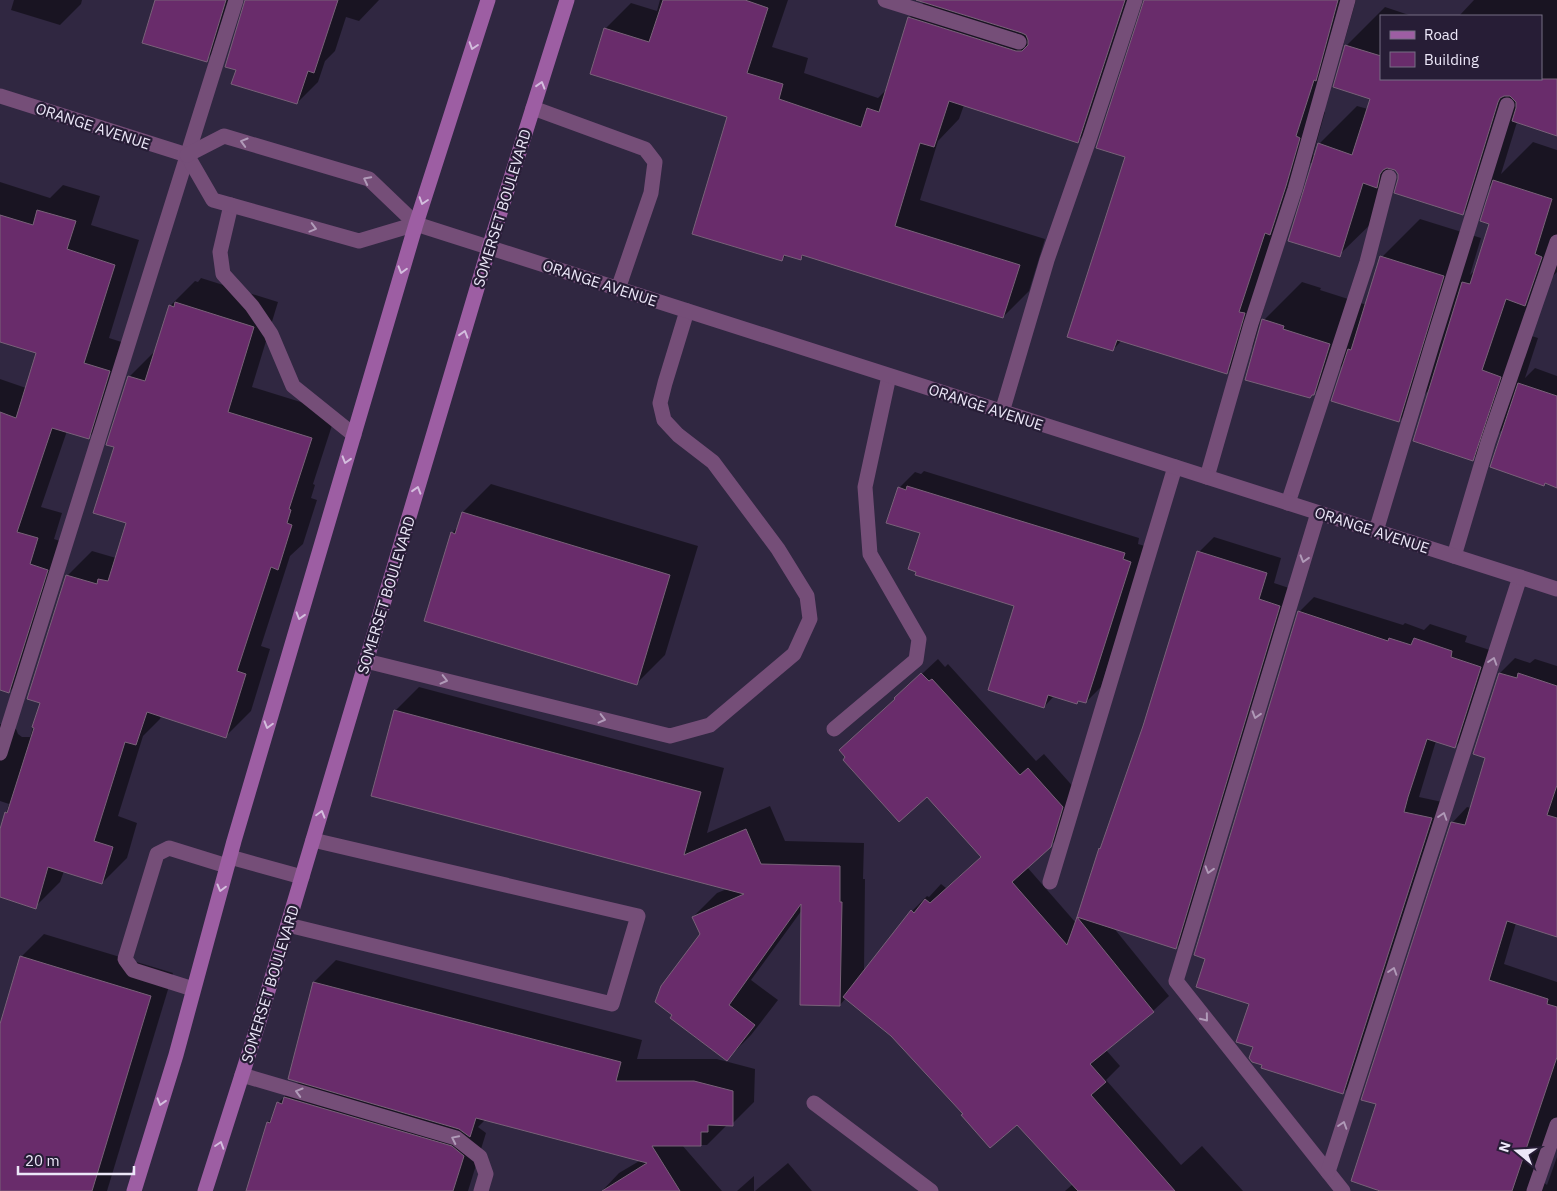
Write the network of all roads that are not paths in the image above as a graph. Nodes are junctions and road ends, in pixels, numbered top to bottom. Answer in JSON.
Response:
{"nodes":[{"id":1,"x":236,"y":0,"type":"edge"},
{"id":2,"x":488,"y":0,"type":"edge"},
{"id":3,"x":567,"y":0,"type":"edge"},
{"id":4,"x":885,"y":0,"type":"edge"},
{"id":5,"x":1135,"y":0,"type":"edge"},
{"id":6,"x":1348,"y":0,"type":"edge"},
{"id":7,"x":1019,"y":42,"type":"dead end"},
{"id":8,"x":0,"y":96,"type":"edge"},
{"id":9,"x":1507,"y":105,"type":"dead end"},
{"id":10,"x":533,"y":108,"type":"junction"},
{"id":11,"x":187,"y":156,"type":"junction"},
{"id":12,"x":1389,"y":177,"type":"dead end"},
{"id":13,"x":231,"y":206,"type":"junction"},
{"id":14,"x":416,"y":224,"type":"junction"},
{"id":15,"x":1557,"y":242,"type":"edge"},
{"id":16,"x":489,"y":248,"type":"junction"},
{"id":17,"x":618,"y":289,"type":"junction"},
{"id":18,"x":687,"y":311,"type":"junction"},
{"id":19,"x":889,"y":376,"type":"junction"},
{"id":20,"x":1002,"y":412,"type":"junction"},
{"id":21,"x":354,"y":435,"type":"junction"},
{"id":22,"x":1175,"y":467,"type":"junction"},
{"id":23,"x":1207,"y":477,"type":"junction"},
{"id":24,"x":1288,"y":503,"type":"junction"},
{"id":25,"x":1318,"y":513,"type":"junction"},
{"id":26,"x":1376,"y":531,"type":"junction"},
{"id":27,"x":1454,"y":556,"type":"junction"},
{"id":28,"x":1520,"y":577,"type":"junction"},
{"id":29,"x":1557,"y":589,"type":"edge"},
{"id":30,"x":366,"y":661,"type":"junction"},
{"id":31,"x":834,"y":730,"type":"dead end"},
{"id":32,"x":0,"y":753,"type":"edge"},
{"id":33,"x":313,"y":840,"type":"junction"},
{"id":34,"x":228,"y":862,"type":"junction"},
{"id":35,"x":302,"y":878,"type":"junction"},
{"id":36,"x":1050,"y":882,"type":"dead end"},
{"id":37,"x":288,"y":925,"type":"junction"},
{"id":38,"x":193,"y":989,"type":"junction"},
{"id":39,"x":242,"y":1075,"type":"junction"},
{"id":40,"x":814,"y":1103,"type":"dead end"},
{"id":41,"x":1557,"y":1125,"type":"edge"},
{"id":42,"x":1328,"y":1172,"type":"junction"},
{"id":43,"x":134,"y":1191,"type":"edge"},
{"id":44,"x":205,"y":1191,"type":"edge"},
{"id":45,"x":480,"y":1191,"type":"edge"},
{"id":46,"x":932,"y":1191,"type":"edge"},
{"id":47,"x":1343,"y":1191,"type":"edge"},
{"id":48,"x":1534,"y":1191,"type":"edge"}],
"edges":[{"from":1,"to":11,"type":"street"},
{"from":2,"to":14,"type":"main road","one_way":true},
{"from":10,"to":3,"type":"main road","name":"SOMERSET BOULEVARD","one_way":true},
{"from":4,"to":7,"type":"street"},
{"from":5,"to":20,"type":"street"},
{"from":6,"to":23,"type":"street"},
{"from":8,"to":11,"type":"street","name":"ORANGE AVENUE"},
{"from":9,"to":26,"type":"street"},
{"from":10,"to":16,"type":"main road","name":"SOMERSET BOULEVARD"},
{"from":10,"to":17,"type":"street"},
{"from":11,"to":13,"type":"street"},
{"from":14,"to":11,"type":"street","name":"ORANGE AVENUE","one_way":true},
{"from":11,"to":32,"type":"street"},
{"from":12,"to":24,"type":"street"},
{"from":13,"to":14,"type":"street","one_way":true},
{"from":13,"to":21,"type":"street"},
{"from":14,"to":16,"type":"street","name":"ORANGE AVENUE"},
{"from":14,"to":21,"type":"main road","one_way":true},
{"from":15,"to":27,"type":"street"},
{"from":16,"to":17,"type":"street","name":"ORANGE AVENUE"},
{"from":30,"to":16,"type":"main road","name":"SOMERSET BOULEVARD","one_way":true},
{"from":17,"to":18,"type":"street","name":"ORANGE AVENUE"},
{"from":18,"to":19,"type":"street","name":"ORANGE AVENUE"},
{"from":30,"to":18,"type":"street","one_way":true},
{"from":19,"to":20,"type":"street","name":"ORANGE AVENUE"},
{"from":19,"to":31,"type":"street"},
{"from":20,"to":22,"type":"street","name":"ORANGE AVENUE"},
{"from":21,"to":34,"type":"main road","one_way":true},
{"from":22,"to":23,"type":"street","name":"ORANGE AVENUE"},
{"from":22,"to":36,"type":"street"},
{"from":23,"to":24,"type":"street","name":"ORANGE AVENUE"},
{"from":24,"to":25,"type":"street","name":"ORANGE AVENUE"},
{"from":25,"to":26,"type":"street","name":"ORANGE AVENUE"},
{"from":25,"to":42,"type":"street","one_way":true},
{"from":26,"to":27,"type":"street","name":"ORANGE AVENUE"},
{"from":27,"to":28,"type":"street","name":"ORANGE AVENUE"},
{"from":28,"to":29,"type":"street","name":"ORANGE AVENUE"},
{"from":42,"to":28,"type":"street","one_way":true},
{"from":33,"to":30,"type":"main road","name":"SOMERSET BOULEVARD","one_way":true},
{"from":33,"to":35,"type":"main road","name":"SOMERSET BOULEVARD"},
{"from":33,"to":37,"type":"street"},
{"from":34,"to":35,"type":"street"},
{"from":34,"to":38,"type":"main road","one_way":true},
{"from":34,"to":38,"type":"street"},
{"from":35,"to":37,"type":"main road","name":"SOMERSET BOULEVARD"},
{"from":37,"to":39,"type":"main road","name":"SOMERSET BOULEVARD"},
{"from":38,"to":43,"type":"main road","one_way":true},
{"from":44,"to":39,"type":"main road","name":"SOMERSET BOULEVARD","one_way":true},
{"from":45,"to":39,"type":"street","one_way":true},
{"from":40,"to":46,"type":"street"},
{"from":41,"to":48,"type":"street"},
{"from":42,"to":47,"type":"street"}]}
